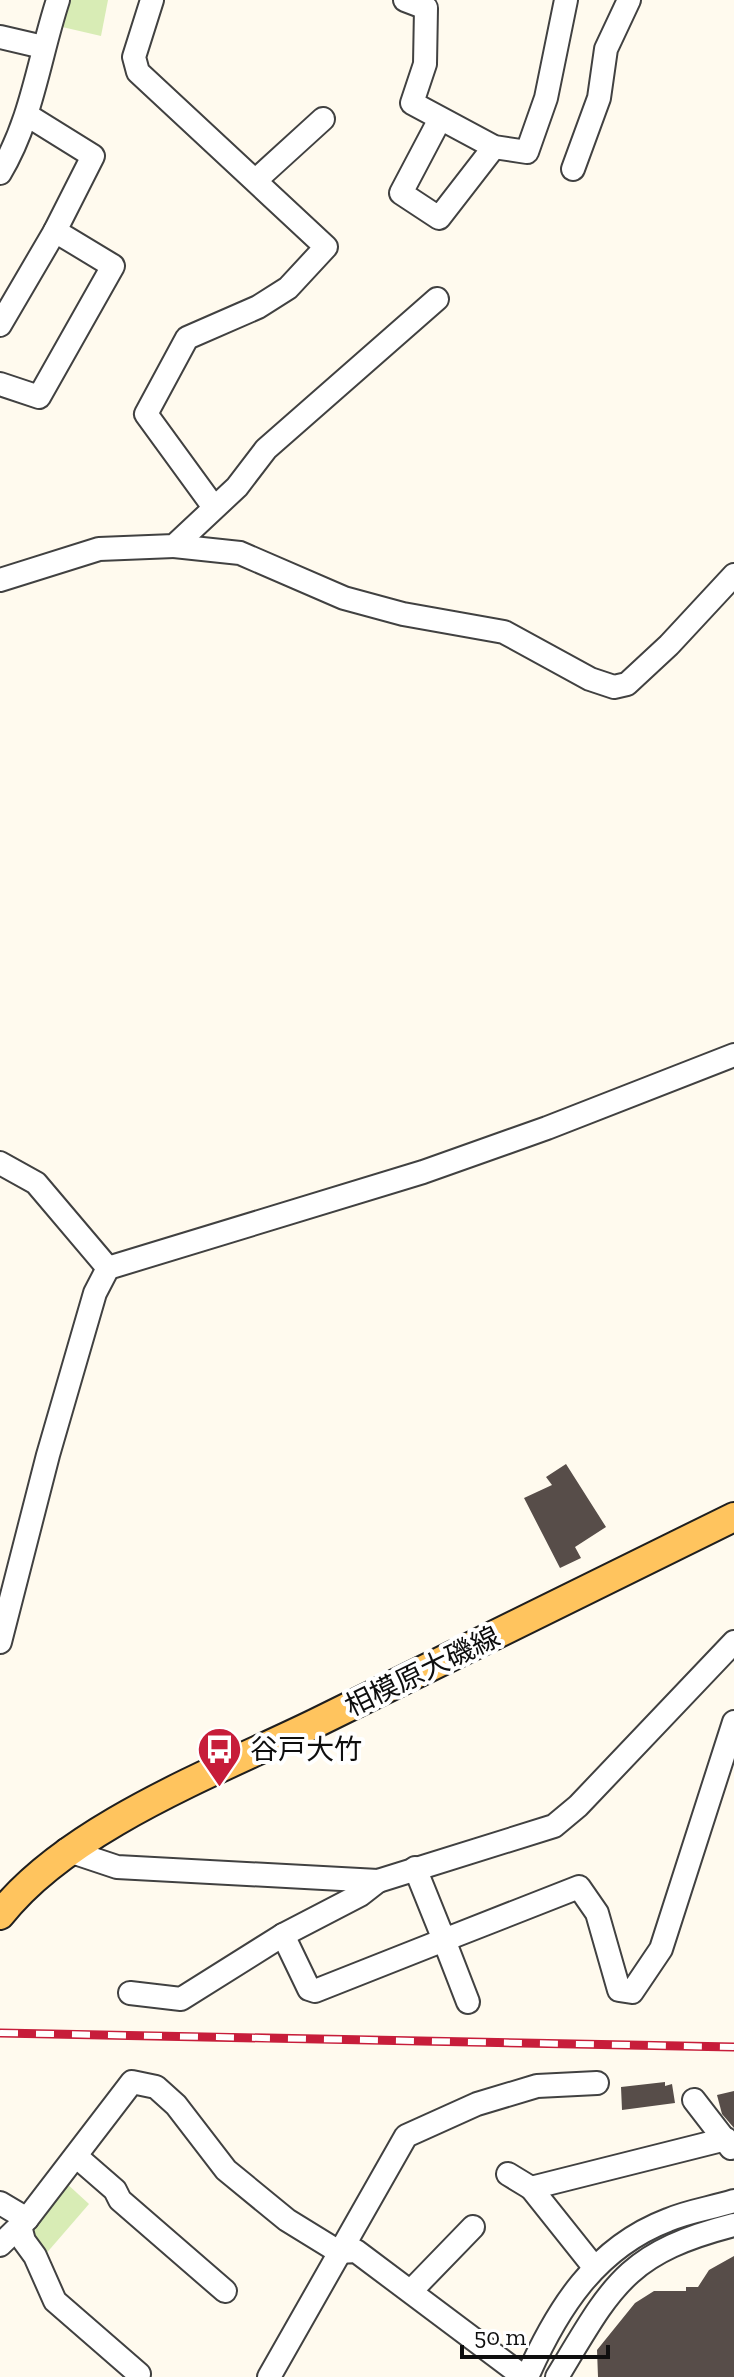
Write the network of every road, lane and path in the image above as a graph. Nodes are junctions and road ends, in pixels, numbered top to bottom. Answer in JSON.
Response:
{"nodes":[{"id":1,"x":58,"y":0,"type":"edge"},
{"id":2,"x":152,"y":0,"type":"edge"},
{"id":3,"x":405,"y":0,"type":"edge"},
{"id":4,"x":566,"y":0,"type":"edge"},
{"id":5,"x":629,"y":0,"type":"edge"},
{"id":6,"x":0,"y":37,"type":"edge"},
{"id":7,"x":43,"y":47,"type":"junction"},
{"id":8,"x":27,"y":115,"type":"junction"},
{"id":9,"x":323,"y":119,"type":"dead end"},
{"id":10,"x":440,"y":119,"type":"junction"},
{"id":11,"x":494,"y":147,"type":"junction"},
{"id":12,"x":573,"y":169,"type":"dead end"},
{"id":13,"x":0,"y":173,"type":"edge"},
{"id":14,"x":256,"y":180,"type":"junction"},
{"id":15,"x":55,"y":231,"type":"junction"},
{"id":16,"x":437,"y":299,"type":"dead end"},
{"id":17,"x":0,"y":325,"type":"edge"},
{"id":18,"x":0,"y":384,"type":"edge"},
{"id":19,"x":213,"y":506,"type":"junction"},
{"id":20,"x":174,"y":546,"type":"junction"},
{"id":21,"x":734,"y":575,"type":"edge"},
{"id":22,"x":0,"y":580,"type":"edge"},
{"id":23,"x":734,"y":1055,"type":"edge"},
{"id":24,"x":0,"y":1163,"type":"edge"},
{"id":25,"x":108,"y":1268,"type":"junction"},
{"id":26,"x":734,"y":1517,"type":"edge"},
{"id":27,"x":0,"y":1642,"type":"edge"},
{"id":28,"x":733,"y":1644,"type":"edge"},
{"id":29,"x":734,"y":1722,"type":"edge"},
{"id":30,"x":66,"y":1850,"type":"junction"},
{"id":31,"x":415,"y":1868,"type":"junction"},
{"id":32,"x":378,"y":1881,"type":"junction"},
{"id":33,"x":0,"y":1915,"type":"edge"},
{"id":34,"x":283,"y":1935,"type":"junction"},
{"id":35,"x":444,"y":1940,"type":"junction"},
{"id":36,"x":130,"y":1993,"type":"dead end"},
{"id":37,"x":468,"y":2002,"type":"dead end"},
{"id":38,"x":597,"y":2083,"type":"dead end"},
{"id":39,"x":694,"y":2100,"type":"dead end"},
{"id":40,"x":730,"y":2146,"type":"edge"},
{"id":41,"x":77,"y":2157,"type":"junction"},
{"id":42,"x":508,"y":2174,"type":"dead end"},
{"id":43,"x":531,"y":2188,"type":"junction"},
{"id":44,"x":734,"y":2201,"type":"edge"},
{"id":45,"x":0,"y":2203,"type":"edge"},
{"id":46,"x":24,"y":2223,"type":"junction"},
{"id":47,"x":734,"y":2225,"type":"edge"},
{"id":48,"x":473,"y":2227,"type":"dead end"},
{"id":49,"x":0,"y":2245,"type":"edge"},
{"id":50,"x":339,"y":2252,"type":"junction"},
{"id":51,"x":594,"y":2267,"type":"junction"},
{"id":52,"x":225,"y":2291,"type":"dead end"},
{"id":53,"x":411,"y":2291,"type":"junction"},
{"id":54,"x":139,"y":2374,"type":"dead end"},
{"id":55,"x":269,"y":2377,"type":"edge"},
{"id":56,"x":525,"y":2377,"type":"edge"},
{"id":57,"x":557,"y":2377,"type":"edge"}],
"edges":[{"from":1,"to":7,"type":"street"},
{"from":2,"to":14,"type":"street"},
{"from":3,"to":10,"type":"street"},
{"from":4,"to":11,"type":"street"},
{"from":5,"to":12,"type":"street"},
{"from":6,"to":7,"type":"street"},
{"from":7,"to":8,"type":"street"},
{"from":8,"to":13,"type":"street"},
{"from":8,"to":15,"type":"street"},
{"from":9,"to":14,"type":"street"},
{"from":10,"to":11,"type":"street"},
{"from":10,"to":11,"type":"street"},
{"from":14,"to":19,"type":"street"},
{"from":15,"to":17,"type":"street"},
{"from":15,"to":18,"type":"street"},
{"from":16,"to":19,"type":"street"},
{"from":19,"to":20,"type":"street"},
{"from":20,"to":21,"type":"street"},
{"from":20,"to":22,"type":"street"},
{"from":23,"to":25,"type":"street"},
{"from":24,"to":25,"type":"street"},
{"from":25,"to":27,"type":"street"},
{"from":26,"to":30,"type":"main road","name":"相模原大磯線"},
{"from":28,"to":31,"type":"street"},
{"from":29,"to":35,"type":"street"},
{"from":30,"to":32,"type":"street"},
{"from":30,"to":33,"type":"main road","name":"相模原大磯線"},
{"from":31,"to":32,"type":"street"},
{"from":31,"to":35,"type":"street"},
{"from":32,"to":34,"type":"street"},
{"from":34,"to":35,"type":"street"},
{"from":34,"to":36,"type":"street"},
{"from":35,"to":37,"type":"street"},
{"from":38,"to":50,"type":"street"},
{"from":39,"to":40,"type":"street"},
{"from":40,"to":43,"type":"street"},
{"from":41,"to":46,"type":"street"},
{"from":41,"to":50,"type":"street"},
{"from":41,"to":52,"type":"street"},
{"from":42,"to":43,"type":"street"},
{"from":43,"to":51,"type":"street"},
{"from":44,"to":51,"type":"street"},
{"from":45,"to":46,"type":"street"},
{"from":46,"to":49,"type":"street"},
{"from":46,"to":54,"type":"street"},
{"from":47,"to":57,"type":"street"},
{"from":48,"to":53,"type":"street"},
{"from":50,"to":53,"type":"street"},
{"from":50,"to":55,"type":"street"},
{"from":51,"to":56,"type":"street"},
{"from":53,"to":56,"type":"street"}]}
